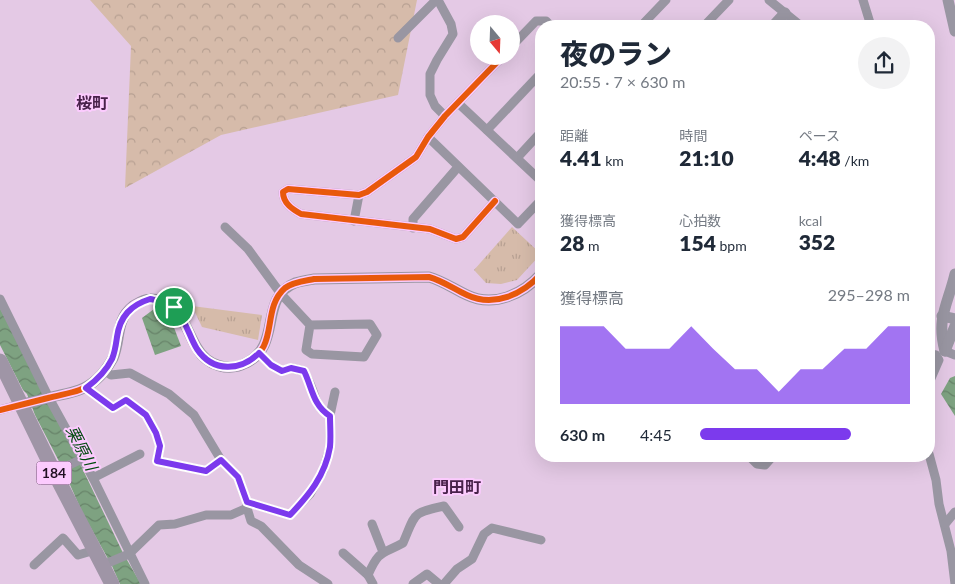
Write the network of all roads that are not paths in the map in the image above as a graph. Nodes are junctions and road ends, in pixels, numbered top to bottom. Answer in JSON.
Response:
{"nodes":[{"id":1,"x":437,"y":0,"type":"edge"},
{"id":2,"x":666,"y":0,"type":"edge"},
{"id":3,"x":729,"y":0,"type":"edge"},
{"id":4,"x":769,"y":0,"type":"edge"},
{"id":5,"x":863,"y":0,"type":"edge"},
{"id":6,"x":948,"y":0,"type":"edge"},
{"id":7,"x":785,"y":13,"type":"junction"},
{"id":8,"x":647,"y":20,"type":"edge"},
{"id":9,"x":710,"y":20,"type":"edge"},
{"id":10,"x":779,"y":20,"type":"edge"},
{"id":11,"x":794,"y":20,"type":"edge"},
{"id":12,"x":869,"y":20,"type":"edge"},
{"id":13,"x":535,"y":22,"type":"edge"},
{"id":14,"x":955,"y":31,"type":"edge"},
{"id":15,"x":398,"y":38,"type":"dead end"},
{"id":16,"x":520,"y":38,"type":"edge"},
{"id":17,"x":494,"y":65,"type":"edge"},
{"id":18,"x":535,"y":79,"type":"edge"},
{"id":19,"x":458,"y":103,"type":"junction"},
{"id":20,"x":446,"y":116,"type":"junction"},
{"id":21,"x":487,"y":130,"type":"junction"},
{"id":22,"x":428,"y":137,"type":"junction"},
{"id":23,"x":535,"y":138,"type":"edge"},
{"id":24,"x":517,"y":158,"type":"junction"},
{"id":25,"x":458,"y":167,"type":"junction"},
{"id":26,"x":535,"y":175,"type":"edge"},
{"id":27,"x":359,"y":196,"type":"junction"},
{"id":28,"x":494,"y":201,"type":"junction"},
{"id":29,"x":535,"y":206,"type":"edge"},
{"id":30,"x":354,"y":221,"type":"junction"},
{"id":31,"x":225,"y":227,"type":"dead end"},
{"id":32,"x":413,"y":228,"type":"junction"},
{"id":33,"x":955,"y":274,"type":"edge"},
{"id":34,"x":535,"y":280,"type":"edge"},
{"id":35,"x":280,"y":294,"type":"junction"},
{"id":36,"x":0,"y":299,"type":"edge"},
{"id":37,"x":942,"y":316,"type":"junction"},
{"id":38,"x":955,"y":318,"type":"edge"},
{"id":39,"x":310,"y":325,"type":"junction"},
{"id":40,"x":955,"y":326,"type":"edge"},
{"id":41,"x":259,"y":353,"type":"junction"},
{"id":42,"x":950,"y":353,"type":"edge"},
{"id":43,"x":935,"y":355,"type":"edge"},
{"id":44,"x":0,"y":361,"type":"edge"},
{"id":45,"x":935,"y":369,"type":"edge"},
{"id":46,"x":104,"y":370,"type":"junction"},
{"id":47,"x":86,"y":388,"type":"junction"},
{"id":48,"x":334,"y":392,"type":"dead end"},
{"id":49,"x":47,"y":398,"type":"junction"},
{"id":50,"x":26,"y":403,"type":"junction"},
{"id":51,"x":0,"y":410,"type":"edge"},
{"id":52,"x":330,"y":416,"type":"junction"},
{"id":53,"x":140,"y":454,"type":"dead end"},
{"id":54,"x":79,"y":460,"type":"junction"},
{"id":55,"x":221,"y":460,"type":"junction"},
{"id":56,"x":756,"y":462,"type":"edge"},
{"id":57,"x":768,"y":462,"type":"edge"},
{"id":58,"x":931,"y":462,"type":"edge"},
{"id":59,"x":57,"y":470,"type":"junction"},
{"id":60,"x":93,"y":478,"type":"junction"},
{"id":61,"x":247,"y":505,"type":"junction"},
{"id":62,"x":955,"y":512,"type":"edge"},
{"id":63,"x":372,"y":524,"type":"dead end"},
{"id":64,"x":945,"y":524,"type":"junction"},
{"id":65,"x":459,"y":527,"type":"dead end"},
{"id":66,"x":541,"y":540,"type":"dead end"},
{"id":67,"x":95,"y":550,"type":"junction"},
{"id":68,"x":383,"y":552,"type":"junction"},
{"id":69,"x":343,"y":553,"type":"dead end"},
{"id":70,"x":127,"y":555,"type":"junction"},
{"id":71,"x":106,"y":564,"type":"junction"},
{"id":72,"x":34,"y":566,"type":"dead end"},
{"id":73,"x":368,"y":575,"type":"junction"},
{"id":74,"x":112,"y":584,"type":"edge"},
{"id":75,"x":145,"y":584,"type":"edge"},
{"id":76,"x":328,"y":584,"type":"edge"},
{"id":77,"x":373,"y":584,"type":"edge"},
{"id":78,"x":414,"y":584,"type":"edge"},
{"id":79,"x":439,"y":584,"type":"edge"},
{"id":80,"x":444,"y":584,"type":"edge"},
{"id":81,"x":955,"y":584,"type":"edge"}],
"edges":[{"from":1,"to":15,"type":"street"},
{"from":1,"to":20,"type":"street"},
{"from":2,"to":8,"type":"street"},
{"from":3,"to":9,"type":"street"},
{"from":4,"to":7,"type":"street"},
{"from":5,"to":12,"type":"street"},
{"from":6,"to":14,"type":"street"},
{"from":7,"to":10,"type":"street"},
{"from":7,"to":11,"type":"street"},
{"from":13,"to":16,"type":"street"},
{"from":17,"to":19,"type":"street"},
{"from":18,"to":21,"type":"street"},
{"from":19,"to":20,"type":"street"},
{"from":19,"to":21,"type":"street"},
{"from":20,"to":22,"type":"street"},
{"from":21,"to":24,"type":"street"},
{"from":22,"to":25,"type":"street"},
{"from":22,"to":27,"type":"street"},
{"from":23,"to":24,"type":"street"},
{"from":24,"to":26,"type":"street"},
{"from":25,"to":28,"type":"street"},
{"from":25,"to":32,"type":"street"},
{"from":27,"to":30,"type":"street"},
{"from":27,"to":30,"type":"street"},
{"from":28,"to":29,"type":"street"},
{"from":28,"to":32,"type":"street"},
{"from":30,"to":32,"type":"street"},
{"from":31,"to":35,"type":"street"},
{"from":33,"to":37,"type":"street"},
{"from":34,"to":35,"type":"street"},
{"from":35,"to":39,"type":"street"},
{"from":35,"to":41,"type":"street"},
{"from":36,"to":49,"type":"street"},
{"from":37,"to":38,"type":"street"},
{"from":37,"to":42,"type":"street"},
{"from":39,"to":39,"type":"street"},
{"from":40,"to":42,"type":"street"},
{"from":41,"to":46,"type":"street"},
{"from":41,"to":52,"type":"street"},
{"from":43,"to":45,"type":"street"},
{"from":44,"to":50,"type":"highway","number":"184"},
{"from":46,"to":47,"type":"street"},
{"from":46,"to":55,"type":"street"},
{"from":47,"to":49,"type":"street"},
{"from":47,"to":55,"type":"street"},
{"from":48,"to":52,"type":"street"},
{"from":49,"to":50,"type":"street"},
{"from":49,"to":54,"type":"street"},
{"from":50,"to":51,"type":"street"},
{"from":50,"to":59,"type":"highway","number":"184"},
{"from":52,"to":61,"type":"street"},
{"from":53,"to":60,"type":"street"},
{"from":54,"to":59,"type":"street"},
{"from":54,"to":60,"type":"street"},
{"from":55,"to":61,"type":"street"},
{"from":56,"to":57,"type":"street"},
{"from":58,"to":64,"type":"street"},
{"from":59,"to":67,"type":"highway","number":"184"},
{"from":60,"to":70,"type":"street"},
{"from":61,"to":70,"type":"street"},
{"from":61,"to":76,"type":"street"},
{"from":62,"to":64,"type":"street"},
{"from":63,"to":68,"type":"street"},
{"from":64,"to":81,"type":"street"},
{"from":65,"to":68,"type":"street"},
{"from":66,"to":80,"type":"street"},
{"from":67,"to":71,"type":"highway","number":"184"},
{"from":67,"to":72,"type":"street"},
{"from":68,"to":73,"type":"street"},
{"from":69,"to":73,"type":"street"},
{"from":70,"to":71,"type":"street"},
{"from":70,"to":75,"type":"street"},
{"from":71,"to":74,"type":"highway","number":"184"},
{"from":73,"to":77,"type":"street"},
{"from":78,"to":79,"type":"street"}]}
